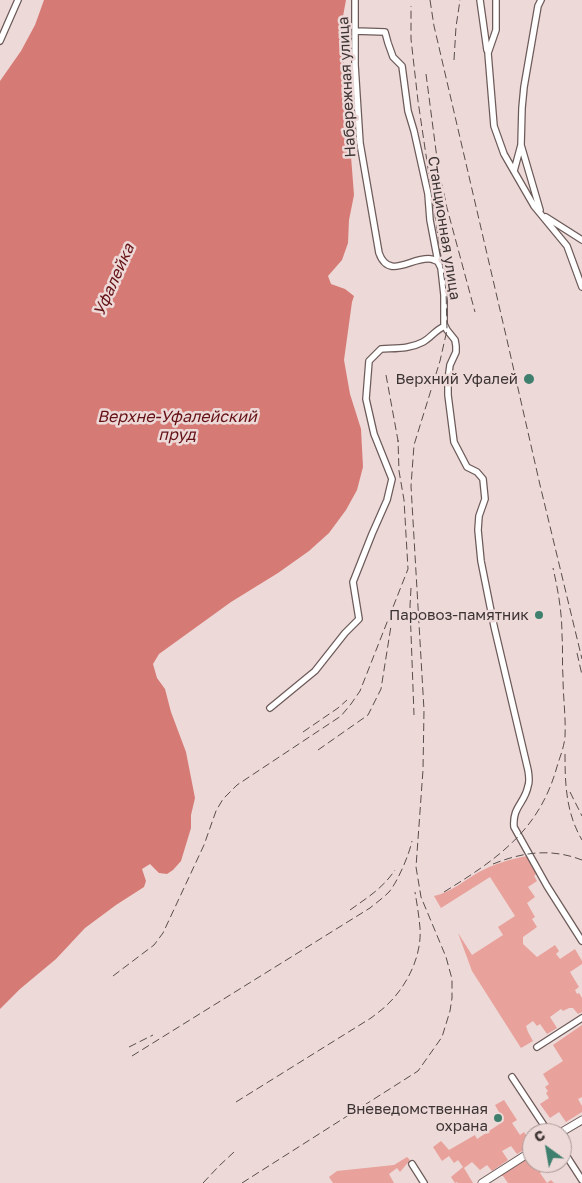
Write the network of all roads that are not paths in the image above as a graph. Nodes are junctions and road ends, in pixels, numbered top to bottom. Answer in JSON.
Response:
{"nodes":[{"id":1,"x":18,"y":0,"type":"edge"},
{"id":2,"x":355,"y":0,"type":"edge"},
{"id":3,"x":480,"y":0,"type":"edge"},
{"id":4,"x":496,"y":0,"type":"edge"},
{"id":5,"x":541,"y":0,"type":"edge"},
{"id":6,"x":355,"y":31,"type":"junction"},
{"id":7,"x":0,"y":41,"type":"edge"},
{"id":8,"x":488,"y":54,"type":"junction"},
{"id":9,"x":521,"y":146,"type":"junction"},
{"id":10,"x":514,"y":171,"type":"junction"},
{"id":11,"x":542,"y":215,"type":"junction"},
{"id":12,"x":582,"y":240,"type":"edge"},
{"id":13,"x":438,"y":262,"type":"junction"},
{"id":14,"x":582,"y":286,"type":"edge"},
{"id":15,"x":445,"y":326,"type":"junction"},
{"id":16,"x":270,"y":708,"type":"dead end"},
{"id":17,"x":582,"y":942,"type":"edge"},
{"id":18,"x":582,"y":1018,"type":"edge"},
{"id":19,"x":537,"y":1047,"type":"dead end"},
{"id":20,"x":512,"y":1077,"type":"dead end"},
{"id":21,"x":542,"y":1123,"type":"edge"},
{"id":22,"x":522,"y":1157,"type":"edge"},
{"id":23,"x":412,"y":1164,"type":"dead end"},
{"id":24,"x":572,"y":1164,"type":"edge"},
{"id":25,"x":582,"y":1180,"type":"edge"},
{"id":26,"x":424,"y":1183,"type":"edge"},
{"id":27,"x":482,"y":1183,"type":"edge"}],
"edges":[{"from":1,"to":7,"type":"street"},
{"from":2,"to":6,"type":"street","name":"Набережная улица"},
{"from":3,"to":8,"type":"street"},
{"from":4,"to":8,"type":"street"},
{"from":5,"to":9,"type":"street"},
{"from":6,"to":13,"type":"street","name":"Станционная улица"},
{"from":6,"to":13,"type":"street","name":"Набережная улица"},
{"from":8,"to":10,"type":"street"},
{"from":9,"to":10,"type":"street"},
{"from":9,"to":11,"type":"street"},
{"from":10,"to":11,"type":"street"},
{"from":11,"to":12,"type":"street"},
{"from":11,"to":14,"type":"street"},
{"from":13,"to":15,"type":"street","name":"Станционная улица"},
{"from":15,"to":16,"type":"street"},
{"from":15,"to":17,"type":"street","name":"Станционная улица"},
{"from":18,"to":19,"type":"street"},
{"from":20,"to":21,"type":"street"},
{"from":22,"to":27,"type":"street"},
{"from":23,"to":26,"type":"street"},
{"from":24,"to":25,"type":"street"}]}
